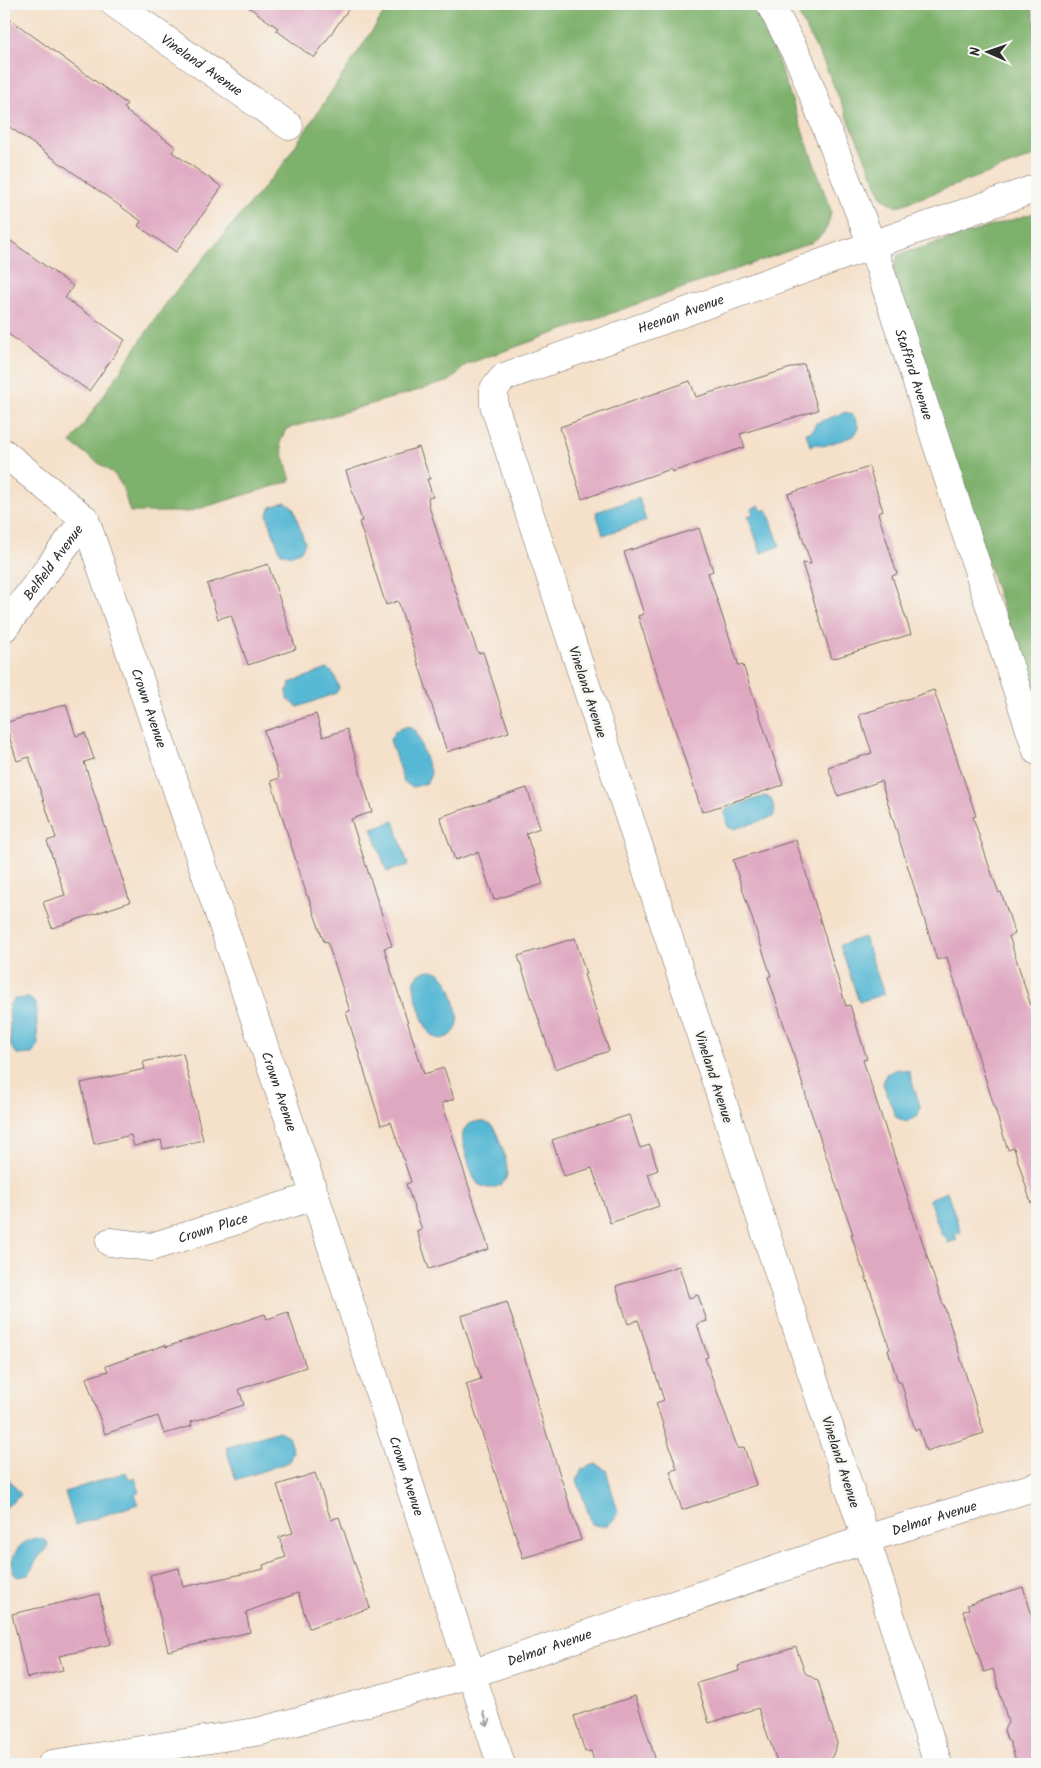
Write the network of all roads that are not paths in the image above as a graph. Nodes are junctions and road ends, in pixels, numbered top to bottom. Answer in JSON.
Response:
{"nodes":[{"id":1,"x":115,"y":4,"type":"edge"},
{"id":2,"x":770,"y":4,"type":"edge"},
{"id":3,"x":288,"y":126,"type":"dead end"},
{"id":4,"x":1037,"y":188,"type":"edge"},
{"id":5,"x":872,"y":245,"type":"junction"},
{"id":6,"x":494,"y":389,"type":"joint"},
{"id":7,"x":4,"y":454,"type":"edge"},
{"id":8,"x":85,"y":519,"type":"junction"},
{"id":9,"x":4,"y":628,"type":"edge"},
{"id":10,"x":1037,"y":752,"type":"edge"},
{"id":11,"x":315,"y":1196,"type":"junction"},
{"id":12,"x":110,"y":1242,"type":"dead end"},
{"id":13,"x":1037,"y":1486,"type":"edge"},
{"id":14,"x":866,"y":1539,"type":"junction"},
{"id":15,"x":471,"y":1674,"type":"junction"},
{"id":16,"x":52,"y":1764,"type":"edge"},
{"id":17,"x":501,"y":1764,"type":"edge"},
{"id":18,"x":938,"y":1764,"type":"edge"}],
"edges":[{"from":1,"to":3,"type":"street","name":"Vineland Avenue"},
{"from":2,"to":5,"type":"street","name":"Stafford Avenue"},
{"from":4,"to":5,"type":"street","name":"Heenan Avenue"},
{"from":5,"to":6,"type":"street","name":"Heenan Avenue"},
{"from":5,"to":10,"type":"street","name":"Stafford Avenue"},
{"from":6,"to":14,"type":"street","name":"Vineland Avenue"},
{"from":7,"to":8,"type":"street"},
{"from":8,"to":9,"type":"street","name":"Belfield Avenue"},
{"from":8,"to":11,"type":"street","name":"Crown Avenue"},
{"from":11,"to":12,"type":"street","name":"Crown Place"},
{"from":11,"to":15,"type":"street","name":"Crown Avenue"},
{"from":13,"to":14,"type":"street","name":"Delmar Avenue"},
{"from":14,"to":15,"type":"street","name":"Delmar Avenue"},
{"from":14,"to":18,"type":"street","name":"Vineland Avenue"},
{"from":15,"to":16,"type":"street","name":"Delmar Avenue"},
{"from":15,"to":17,"type":"street","name":"Crown Avenue","one_way":true}]}
